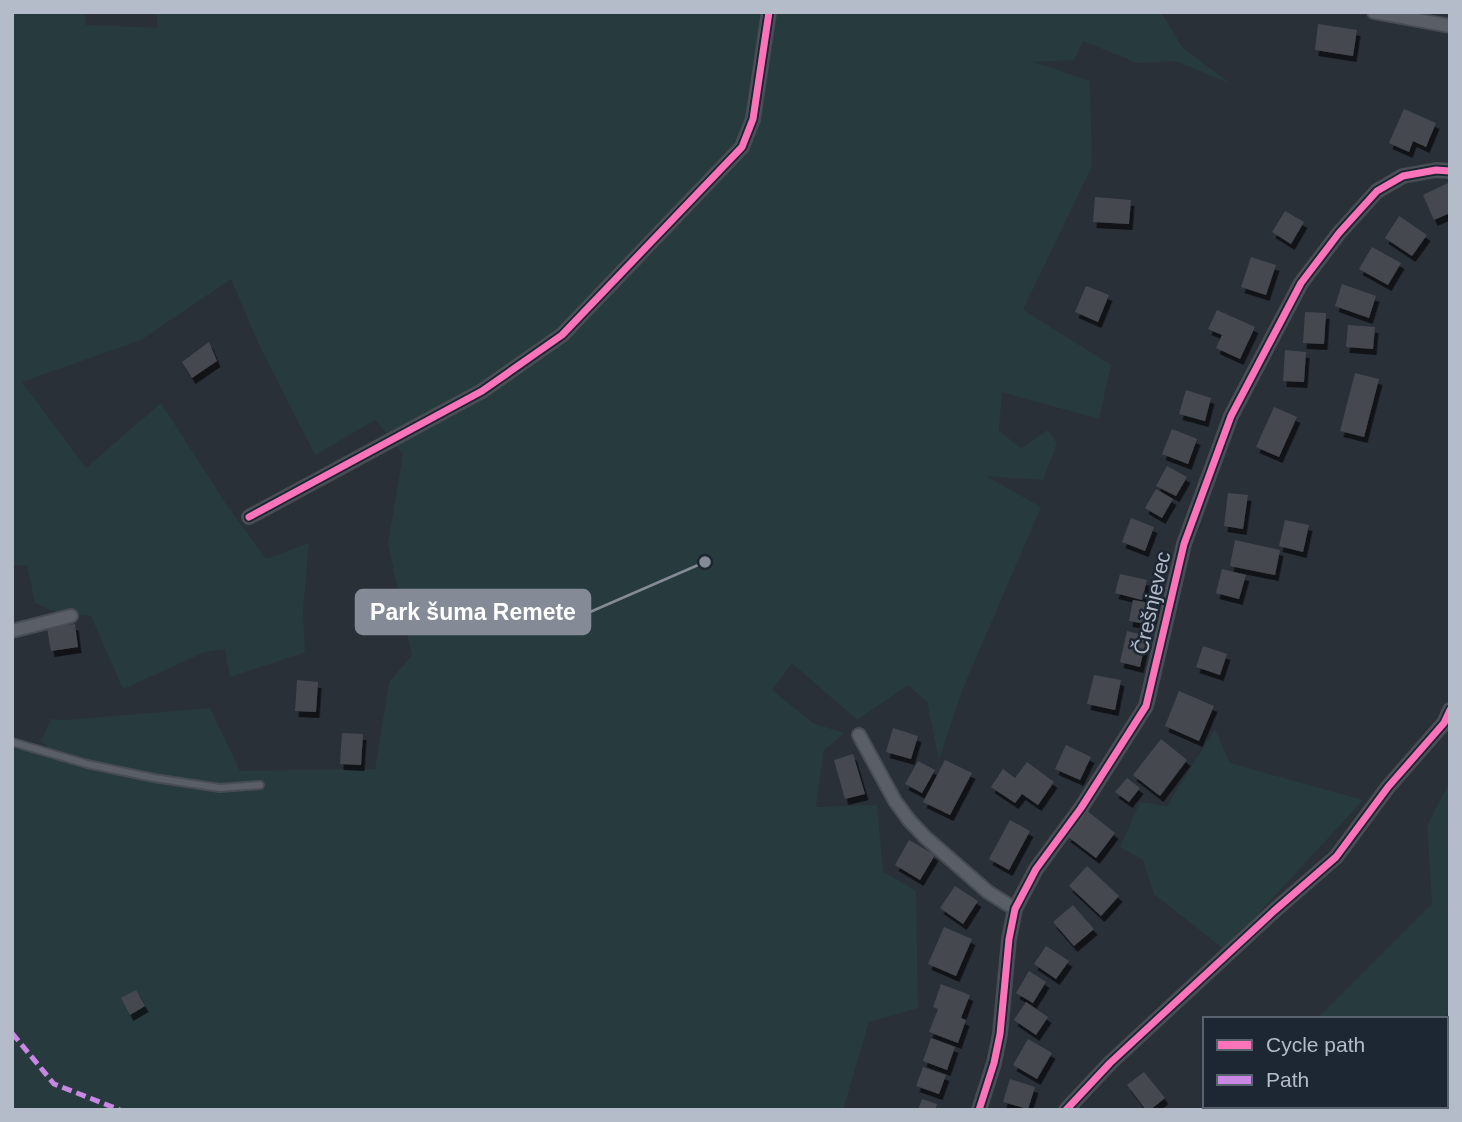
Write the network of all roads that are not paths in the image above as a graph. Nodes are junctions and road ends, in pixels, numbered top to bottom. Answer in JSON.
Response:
{"nodes":[{"id":1,"x":769,"y":12,"type":"edge"},
{"id":2,"x":1374,"y":12,"type":"edge"},
{"id":3,"x":1450,"y":26,"type":"edge"},
{"id":4,"x":1450,"y":171,"type":"edge"},
{"id":5,"x":249,"y":517,"type":"dead end"},
{"id":6,"x":71,"y":617,"type":"dead end"},
{"id":7,"x":12,"y":631,"type":"edge"},
{"id":8,"x":1450,"y":710,"type":"edge"},
{"id":9,"x":859,"y":735,"type":"dead end"},
{"id":10,"x":12,"y":742,"type":"edge"},
{"id":11,"x":260,"y":785,"type":"dead end"},
{"id":12,"x":1015,"y":909,"type":"junction"},
{"id":13,"x":979,"y":1110,"type":"edge"},
{"id":14,"x":1066,"y":1110,"type":"edge"}],
"edges":[{"from":1,"to":5,"type":"street"},
{"from":2,"to":3,"type":"street"},
{"from":4,"to":12,"type":"street","name":"Črešnjevec"},
{"from":6,"to":7,"type":"street"},
{"from":8,"to":14,"type":"street"},
{"from":9,"to":12,"type":"street"},
{"from":10,"to":11,"type":"lane"},
{"from":12,"to":13,"type":"street","name":"Črešnjevec"}]}
